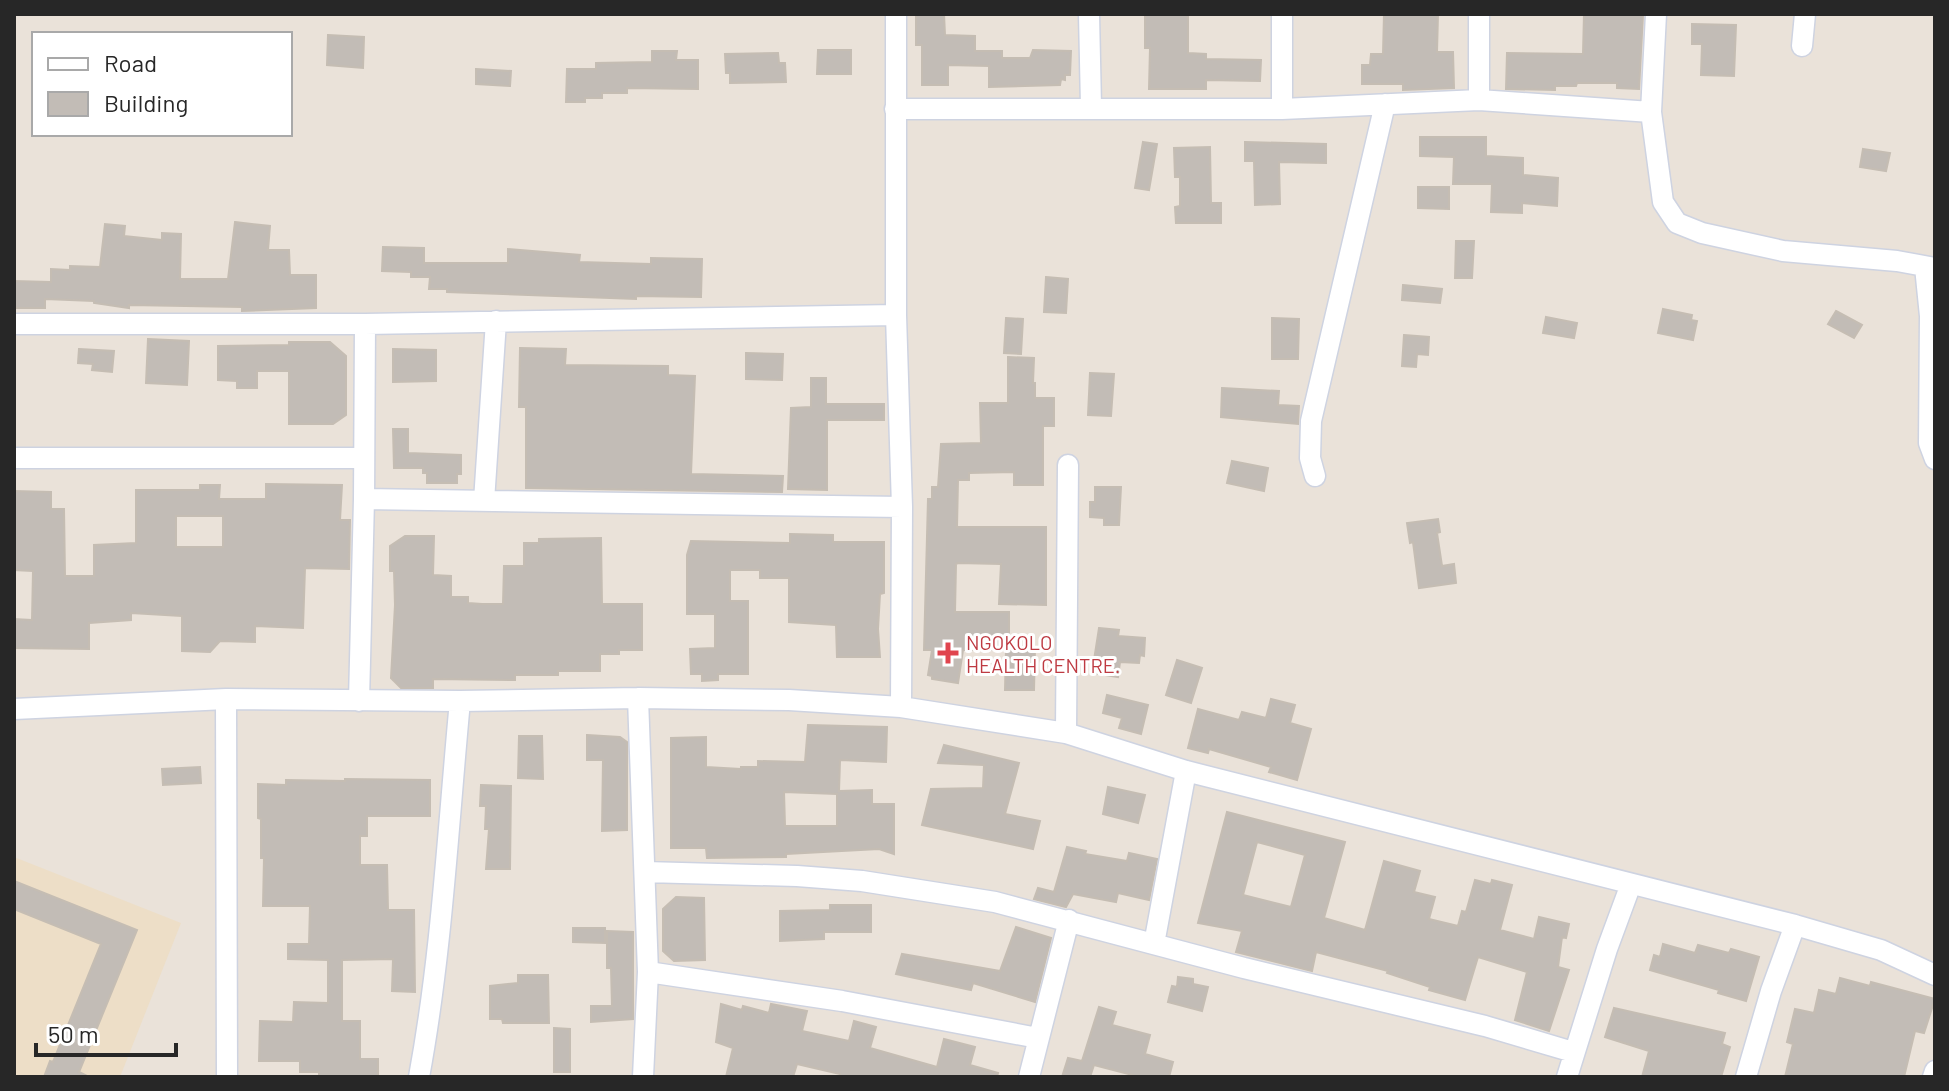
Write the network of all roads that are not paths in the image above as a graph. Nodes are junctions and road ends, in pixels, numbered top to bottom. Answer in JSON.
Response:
{"nodes":[{"id":1,"x":896,"y":14,"type":"edge"},
{"id":2,"x":1089,"y":14,"type":"edge"},
{"id":3,"x":1282,"y":14,"type":"edge"},
{"id":4,"x":1479,"y":14,"type":"edge"},
{"id":5,"x":1656,"y":14,"type":"edge"},
{"id":6,"x":1805,"y":14,"type":"edge"},
{"id":7,"x":1802,"y":46,"type":"dead end"},
{"id":8,"x":1479,"y":100,"type":"junction"},
{"id":9,"x":1385,"y":104,"type":"junction"},
{"id":10,"x":1091,"y":107,"type":"junction"},
{"id":11,"x":895,"y":109,"type":"junction"},
{"id":12,"x":1282,"y":109,"type":"junction"},
{"id":13,"x":1651,"y":112,"type":"junction"},
{"id":14,"x":1930,"y":267,"type":"edge"},
{"id":15,"x":896,"y":315,"type":"junction"},
{"id":16,"x":496,"y":321,"type":"junction"},
{"id":17,"x":14,"y":324,"type":"edge"},
{"id":18,"x":365,"y":324,"type":"junction"},
{"id":19,"x":14,"y":458,"type":"edge"},
{"id":20,"x":364,"y":458,"type":"junction"},
{"id":21,"x":1935,"y":459,"type":"edge"},
{"id":22,"x":1068,"y":465,"type":"dead end"},
{"id":23,"x":1315,"y":476,"type":"dead end"},
{"id":24,"x":364,"y":499,"type":"junction"},
{"id":25,"x":484,"y":501,"type":"junction"},
{"id":26,"x":902,"y":507,"type":"junction"},
{"id":27,"x":638,"y":698,"type":"junction"},
{"id":28,"x":226,"y":699,"type":"junction"},
{"id":29,"x":359,"y":701,"type":"junction"},
{"id":30,"x":460,"y":701,"type":"junction"},
{"id":31,"x":901,"y":707,"type":"junction"},
{"id":32,"x":14,"y":709,"type":"edge"},
{"id":33,"x":1066,"y":733,"type":"junction"},
{"id":34,"x":1186,"y":771,"type":"junction"},
{"id":35,"x":645,"y":872,"type":"junction"},
{"id":36,"x":1631,"y":884,"type":"junction"},
{"id":37,"x":1069,"y":920,"type":"junction"},
{"id":38,"x":1795,"y":925,"type":"junction"},
{"id":39,"x":1154,"y":944,"type":"junction"},
{"id":40,"x":648,"y":972,"type":"junction"},
{"id":41,"x":1935,"y":975,"type":"edge"},
{"id":42,"x":1038,"y":1038,"type":"junction"},
{"id":43,"x":1573,"y":1052,"type":"junction"},
{"id":44,"x":1935,"y":1071,"type":"edge"},
{"id":45,"x":227,"y":1077,"type":"edge"},
{"id":46,"x":419,"y":1077,"type":"edge"},
{"id":47,"x":643,"y":1077,"type":"edge"},
{"id":48,"x":1029,"y":1077,"type":"edge"},
{"id":49,"x":1567,"y":1077,"type":"edge"},
{"id":50,"x":1746,"y":1077,"type":"edge"},
{"id":51,"x":1933,"y":1077,"type":"edge"}],
"edges":[{"from":1,"to":11,"type":"street"},
{"from":2,"to":10,"type":"street"},
{"from":3,"to":12,"type":"street"},
{"from":4,"to":8,"type":"street"},
{"from":5,"to":13,"type":"street"},
{"from":6,"to":7,"type":"street"},
{"from":8,"to":9,"type":"street"},
{"from":8,"to":13,"type":"street"},
{"from":9,"to":12,"type":"street"},
{"from":9,"to":23,"type":"street"},
{"from":10,"to":11,"type":"street"},
{"from":10,"to":12,"type":"street"},
{"from":11,"to":15,"type":"street"},
{"from":13,"to":14,"type":"street"},
{"from":14,"to":21,"type":"street"},
{"from":15,"to":16,"type":"street"},
{"from":15,"to":26,"type":"street"},
{"from":16,"to":18,"type":"street"},
{"from":16,"to":25,"type":"street"},
{"from":17,"to":18,"type":"street"},
{"from":18,"to":20,"type":"street"},
{"from":19,"to":20,"type":"street"},
{"from":20,"to":24,"type":"street"},
{"from":22,"to":33,"type":"street"},
{"from":24,"to":25,"type":"street"},
{"from":24,"to":29,"type":"street"},
{"from":25,"to":26,"type":"street"},
{"from":26,"to":31,"type":"street"},
{"from":27,"to":30,"type":"street"},
{"from":27,"to":31,"type":"street"},
{"from":27,"to":35,"type":"street"},
{"from":28,"to":29,"type":"street"},
{"from":28,"to":32,"type":"street"},
{"from":28,"to":45,"type":"street"},
{"from":29,"to":30,"type":"street"},
{"from":30,"to":46,"type":"street"},
{"from":31,"to":33,"type":"street"},
{"from":33,"to":34,"type":"street"},
{"from":34,"to":36,"type":"street"},
{"from":34,"to":39,"type":"street"},
{"from":35,"to":37,"type":"street"},
{"from":35,"to":40,"type":"street"},
{"from":36,"to":38,"type":"street"},
{"from":36,"to":43,"type":"street"},
{"from":37,"to":39,"type":"street"},
{"from":37,"to":42,"type":"street"},
{"from":38,"to":41,"type":"street"},
{"from":38,"to":50,"type":"street"},
{"from":39,"to":43,"type":"street"},
{"from":40,"to":42,"type":"street"},
{"from":40,"to":47,"type":"street"},
{"from":42,"to":48,"type":"street"},
{"from":43,"to":49,"type":"street"},
{"from":44,"to":51,"type":"street"}]}
